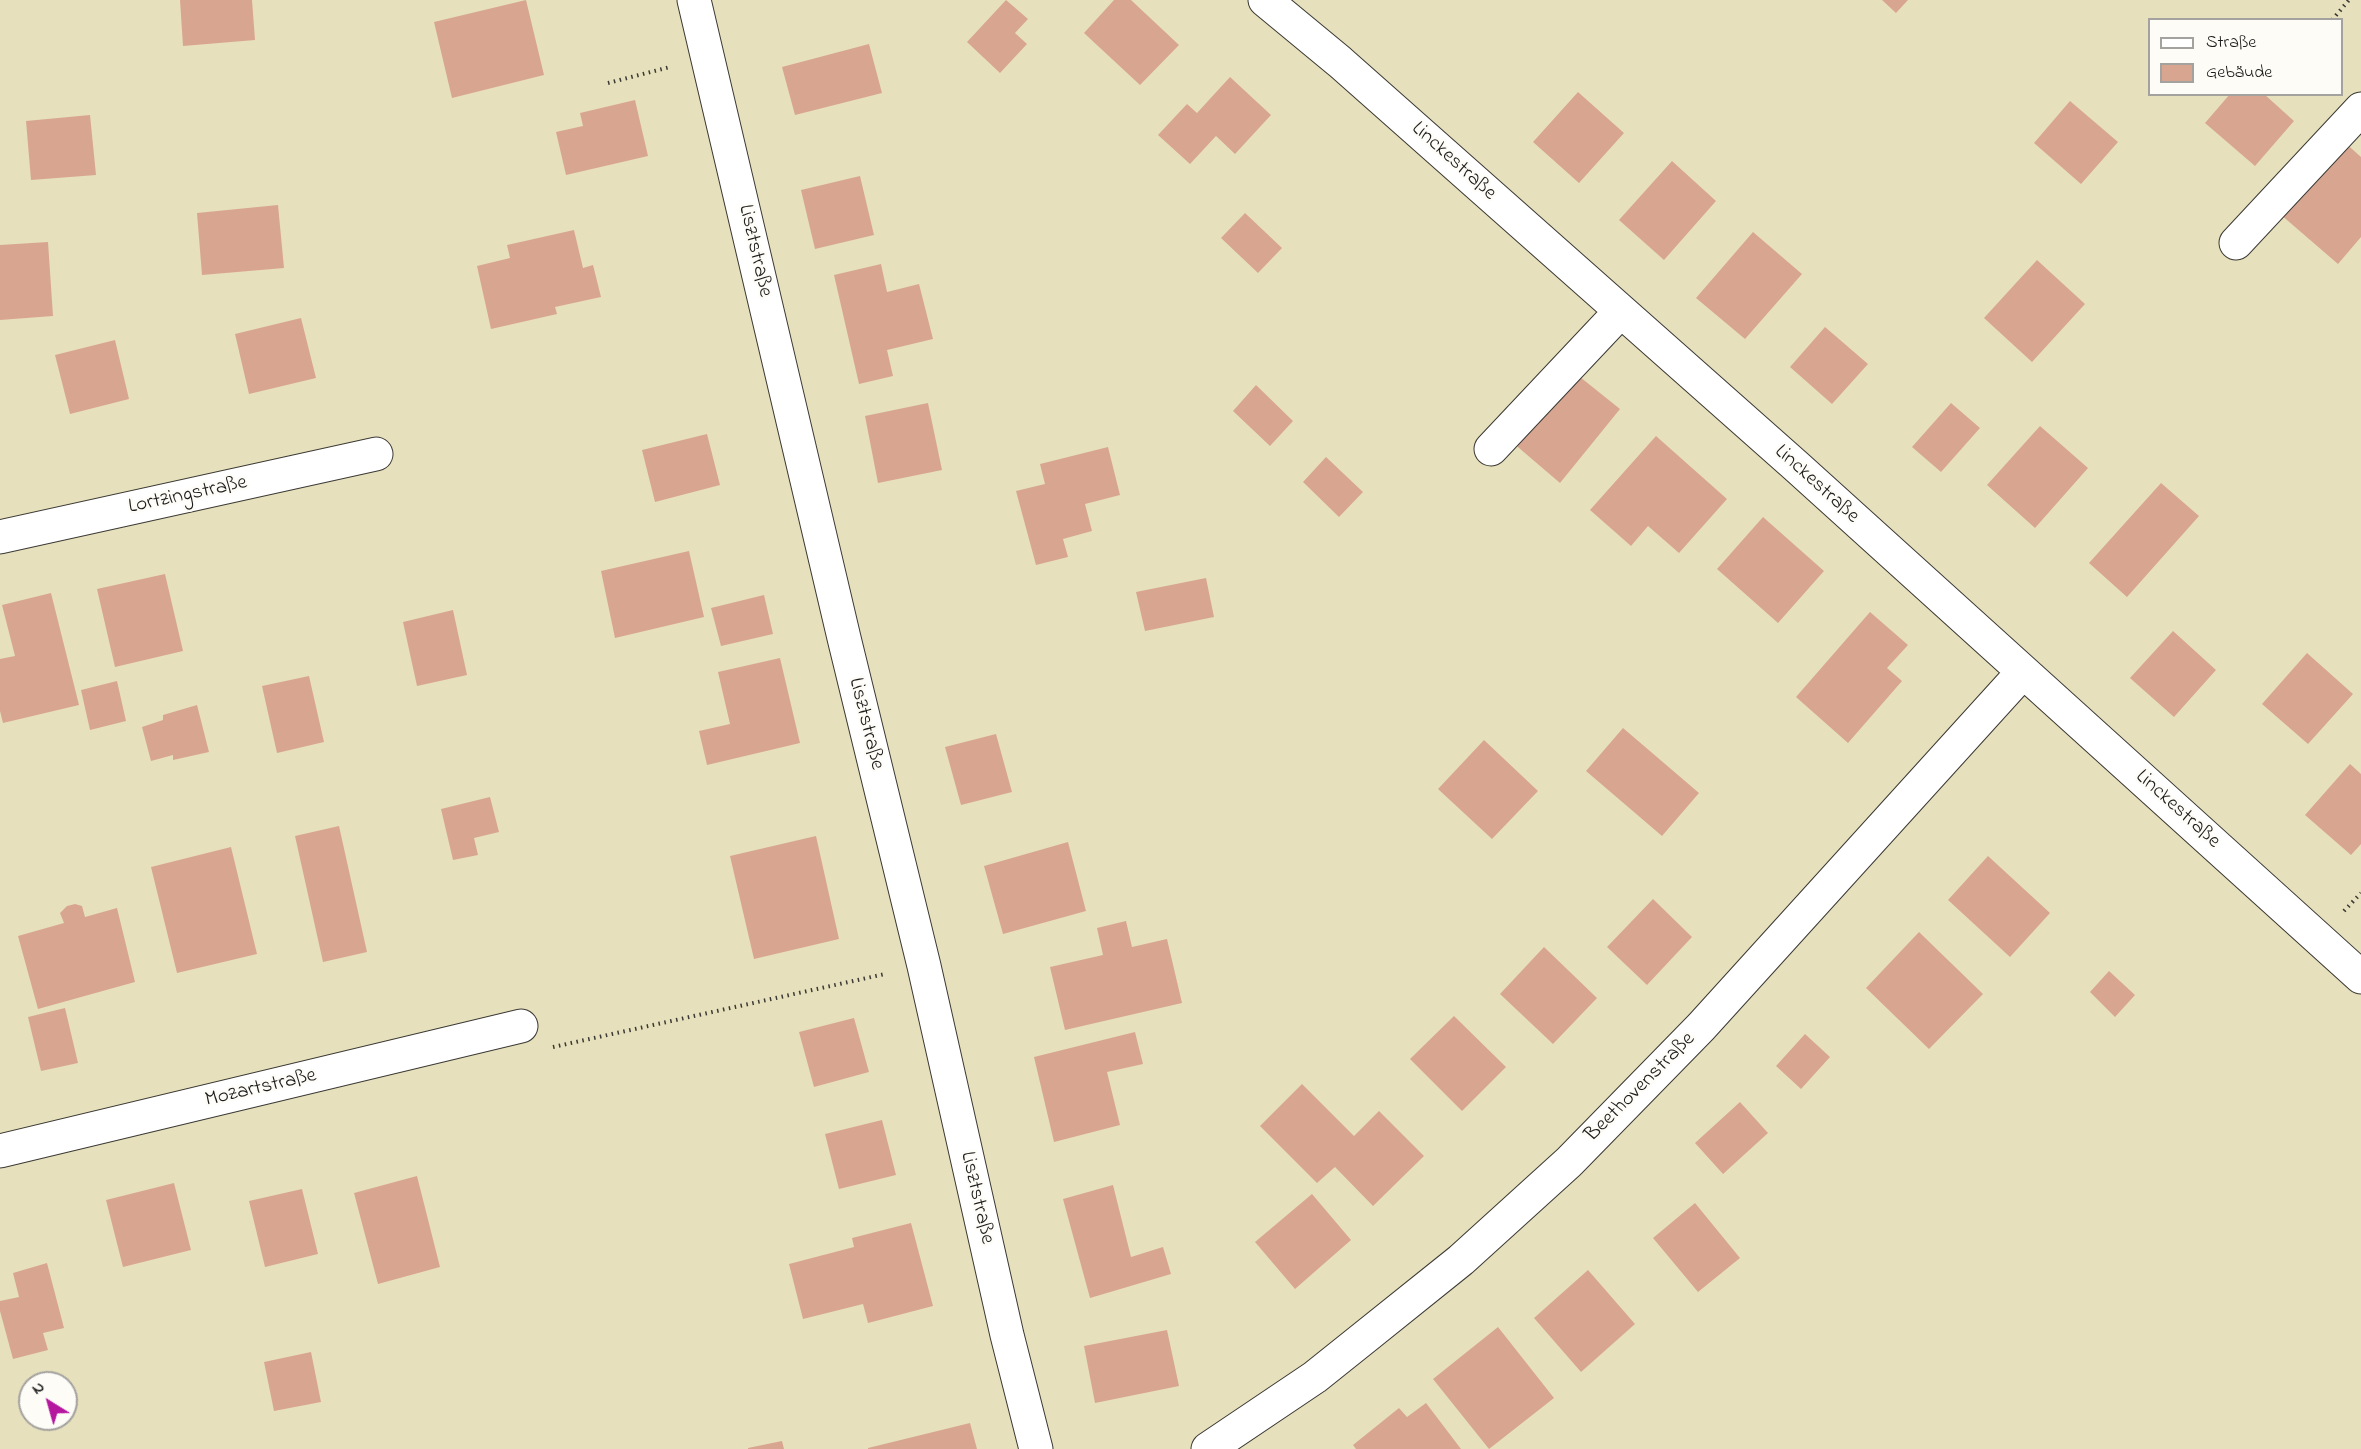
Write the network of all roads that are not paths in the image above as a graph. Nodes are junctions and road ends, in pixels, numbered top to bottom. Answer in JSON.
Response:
{"nodes":[{"id":1,"x":694,"y":0,"type":"edge"},
{"id":2,"x":1265,"y":0,"type":"edge"},
{"id":3,"x":2361,"y":109,"type":"edge"},
{"id":4,"x":2236,"y":243,"type":"dead end"},
{"id":5,"x":1621,"y":311,"type":"junction"},
{"id":6,"x":1491,"y":449,"type":"dead end"},
{"id":7,"x":376,"y":454,"type":"dead end"},
{"id":8,"x":0,"y":537,"type":"edge"},
{"id":9,"x":2024,"y":672,"type":"junction"},
{"id":10,"x":2361,"y":977,"type":"edge"},
{"id":11,"x":521,"y":1026,"type":"dead end"},
{"id":12,"x":0,"y":1151,"type":"edge"},
{"id":13,"x":1036,"y":1449,"type":"edge"},
{"id":14,"x":1208,"y":1449,"type":"edge"}],
"edges":[{"from":1,"to":13,"type":"street","name":"Lisztstraße"},
{"from":2,"to":5,"type":"street","name":"Linckestraße"},
{"from":3,"to":4,"type":"street"},
{"from":5,"to":6,"type":"street"},
{"from":5,"to":9,"type":"street","name":"Linckestraße"},
{"from":7,"to":8,"type":"street","name":"Lortzingstraße"},
{"from":9,"to":10,"type":"street","name":"Linckestraße"},
{"from":9,"to":14,"type":"street","name":"Beethovenstraße"},
{"from":11,"to":12,"type":"street","name":"Mozartstraße"}]}
